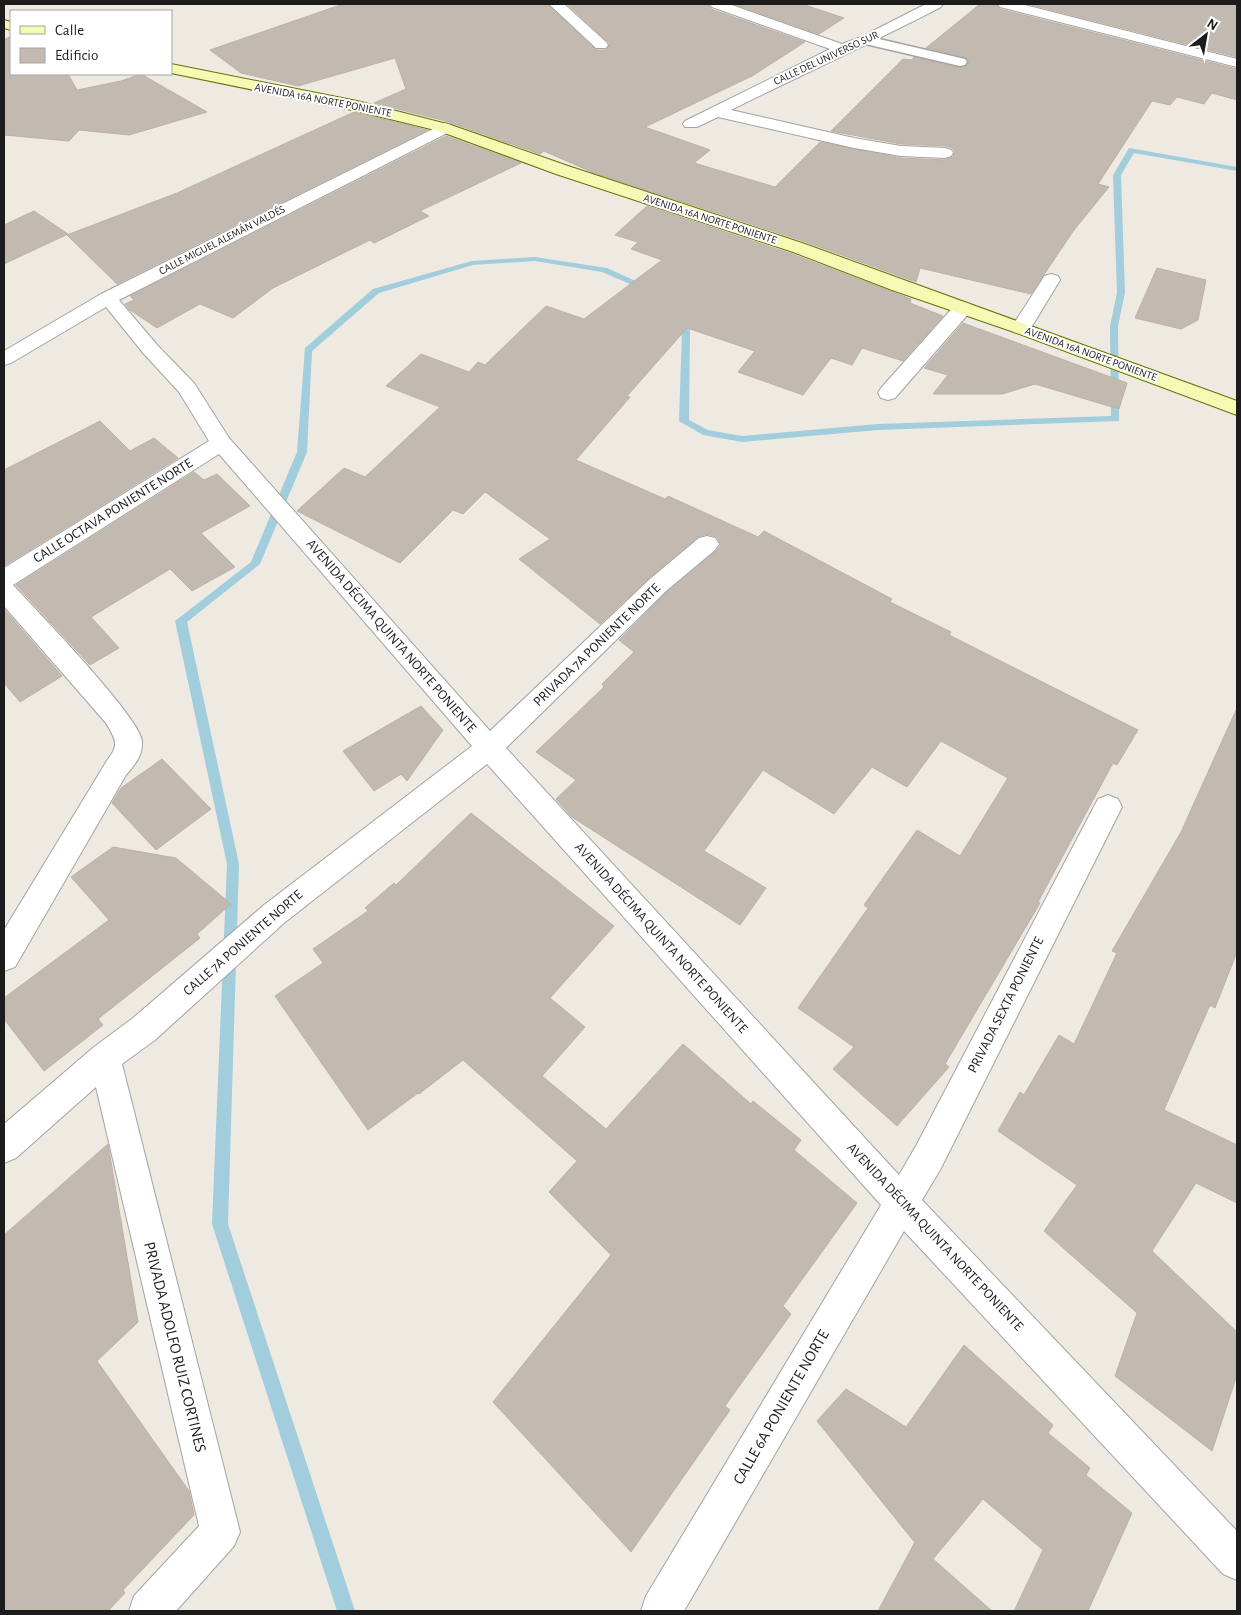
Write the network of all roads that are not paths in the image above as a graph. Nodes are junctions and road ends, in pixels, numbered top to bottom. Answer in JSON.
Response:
{"nodes":[{"id":1,"x":556,"y":4,"type":"edge"},
{"id":2,"x":717,"y":4,"type":"edge"},
{"id":3,"x":936,"y":4,"type":"edge"},
{"id":4,"x":1004,"y":4,"type":"edge"},
{"id":5,"x":866,"y":40,"type":"junction"},
{"id":6,"x":601,"y":44,"type":"dead end"},
{"id":7,"x":842,"y":49,"type":"junction"},
{"id":8,"x":960,"y":62,"type":"dead end"},
{"id":9,"x":1237,"y":63,"type":"edge"},
{"id":10,"x":172,"y":68,"type":"edge"},
{"id":11,"x":717,"y":112,"type":"junction"},
{"id":12,"x":691,"y":124,"type":"dead end"},
{"id":13,"x":445,"y":128,"type":"junction"},
{"id":14,"x":945,"y":153,"type":"dead end"},
{"id":15,"x":1051,"y":280,"type":"dead end"},
{"id":16,"x":108,"y":298,"type":"junction"},
{"id":17,"x":963,"y":308,"type":"junction"},
{"id":18,"x":1021,"y":328,"type":"junction"},
{"id":19,"x":4,"y":359,"type":"edge"},
{"id":20,"x":888,"y":393,"type":"dead end"},
{"id":21,"x":1237,"y":408,"type":"edge"},
{"id":22,"x":221,"y":443,"type":"junction"},
{"id":23,"x":707,"y":544,"type":"dead end"},
{"id":24,"x":4,"y":579,"type":"edge"},
{"id":25,"x":4,"y":590,"type":"edge"},
{"id":26,"x":489,"y":748,"type":"junction"},
{"id":27,"x":1108,"y":807,"type":"dead end"},
{"id":28,"x":4,"y":957,"type":"edge"},
{"id":29,"x":105,"y":1058,"type":"junction"},
{"id":30,"x":4,"y":1146,"type":"edge"},
{"id":31,"x":902,"y":1202,"type":"junction"},
{"id":32,"x":1237,"y":1560,"type":"edge"},
{"id":33,"x":149,"y":1611,"type":"edge"},
{"id":34,"x":662,"y":1611,"type":"edge"}],
"edges":[{"from":1,"to":6,"type":"street"},
{"from":2,"to":7,"type":"street"},
{"from":3,"to":5,"type":"street","name":"CALLE DEL UNIVERSO SUR"},
{"from":4,"to":9,"type":"street"},
{"from":5,"to":7,"type":"street","name":"CALLE DEL UNIVERSO SUR"},
{"from":5,"to":8,"type":"lane"},
{"from":7,"to":11,"type":"street","name":"CALLE DEL UNIVERSO SUR"},
{"from":10,"to":13,"type":"street","name":"AVENIDA 16A NORTE PONIENTE"},
{"from":11,"to":12,"type":"street","name":"CALLE DEL UNIVERSO SUR"},
{"from":11,"to":14,"type":"street"},
{"from":13,"to":16,"type":"street","name":"CALLE MIGUEL ALEMÁN VALDÉS"},
{"from":13,"to":17,"type":"street","name":"AVENIDA 16A NORTE PONIENTE"},
{"from":15,"to":18,"type":"street"},
{"from":16,"to":19,"type":"street","name":"CALLE MIGUEL ALEMÁN VALDÉS"},
{"from":16,"to":22,"type":"street","name":"AVENIDA DÉCIMA QUINTA NORTE PONIENTE"},
{"from":17,"to":18,"type":"street","name":"AVENIDA 16A NORTE PONIENTE"},
{"from":17,"to":20,"type":"street"},
{"from":18,"to":21,"type":"street","name":"AVENIDA 16A NORTE PONIENTE"},
{"from":22,"to":24,"type":"street","name":"CALLE OCTAVA PONIENTE NORTE"},
{"from":22,"to":26,"type":"street","name":"AVENIDA DÉCIMA QUINTA NORTE PONIENTE"},
{"from":23,"to":26,"type":"street","name":"PRIVADA 7A PONIENTE NORTE"},
{"from":25,"to":28,"type":"street"},
{"from":26,"to":29,"type":"street","name":"CALLE 7A PONIENTE NORTE"},
{"from":26,"to":31,"type":"street","name":"AVENIDA DÉCIMA QUINTA NORTE PONIENTE"},
{"from":27,"to":31,"type":"street","name":"PRIVADA SEXTA PONIENTE"},
{"from":29,"to":30,"type":"street","name":"CALLE 7A PONIENTE NORTE"},
{"from":29,"to":33,"type":"street","name":"PRIVADA ADOLFO RUIZ CORTINES"},
{"from":31,"to":32,"type":"street","name":"AVENIDA DÉCIMA QUINTA NORTE PONIENTE"},
{"from":31,"to":34,"type":"street","name":"CALLE 6A PONIENTE NORTE"}]}
